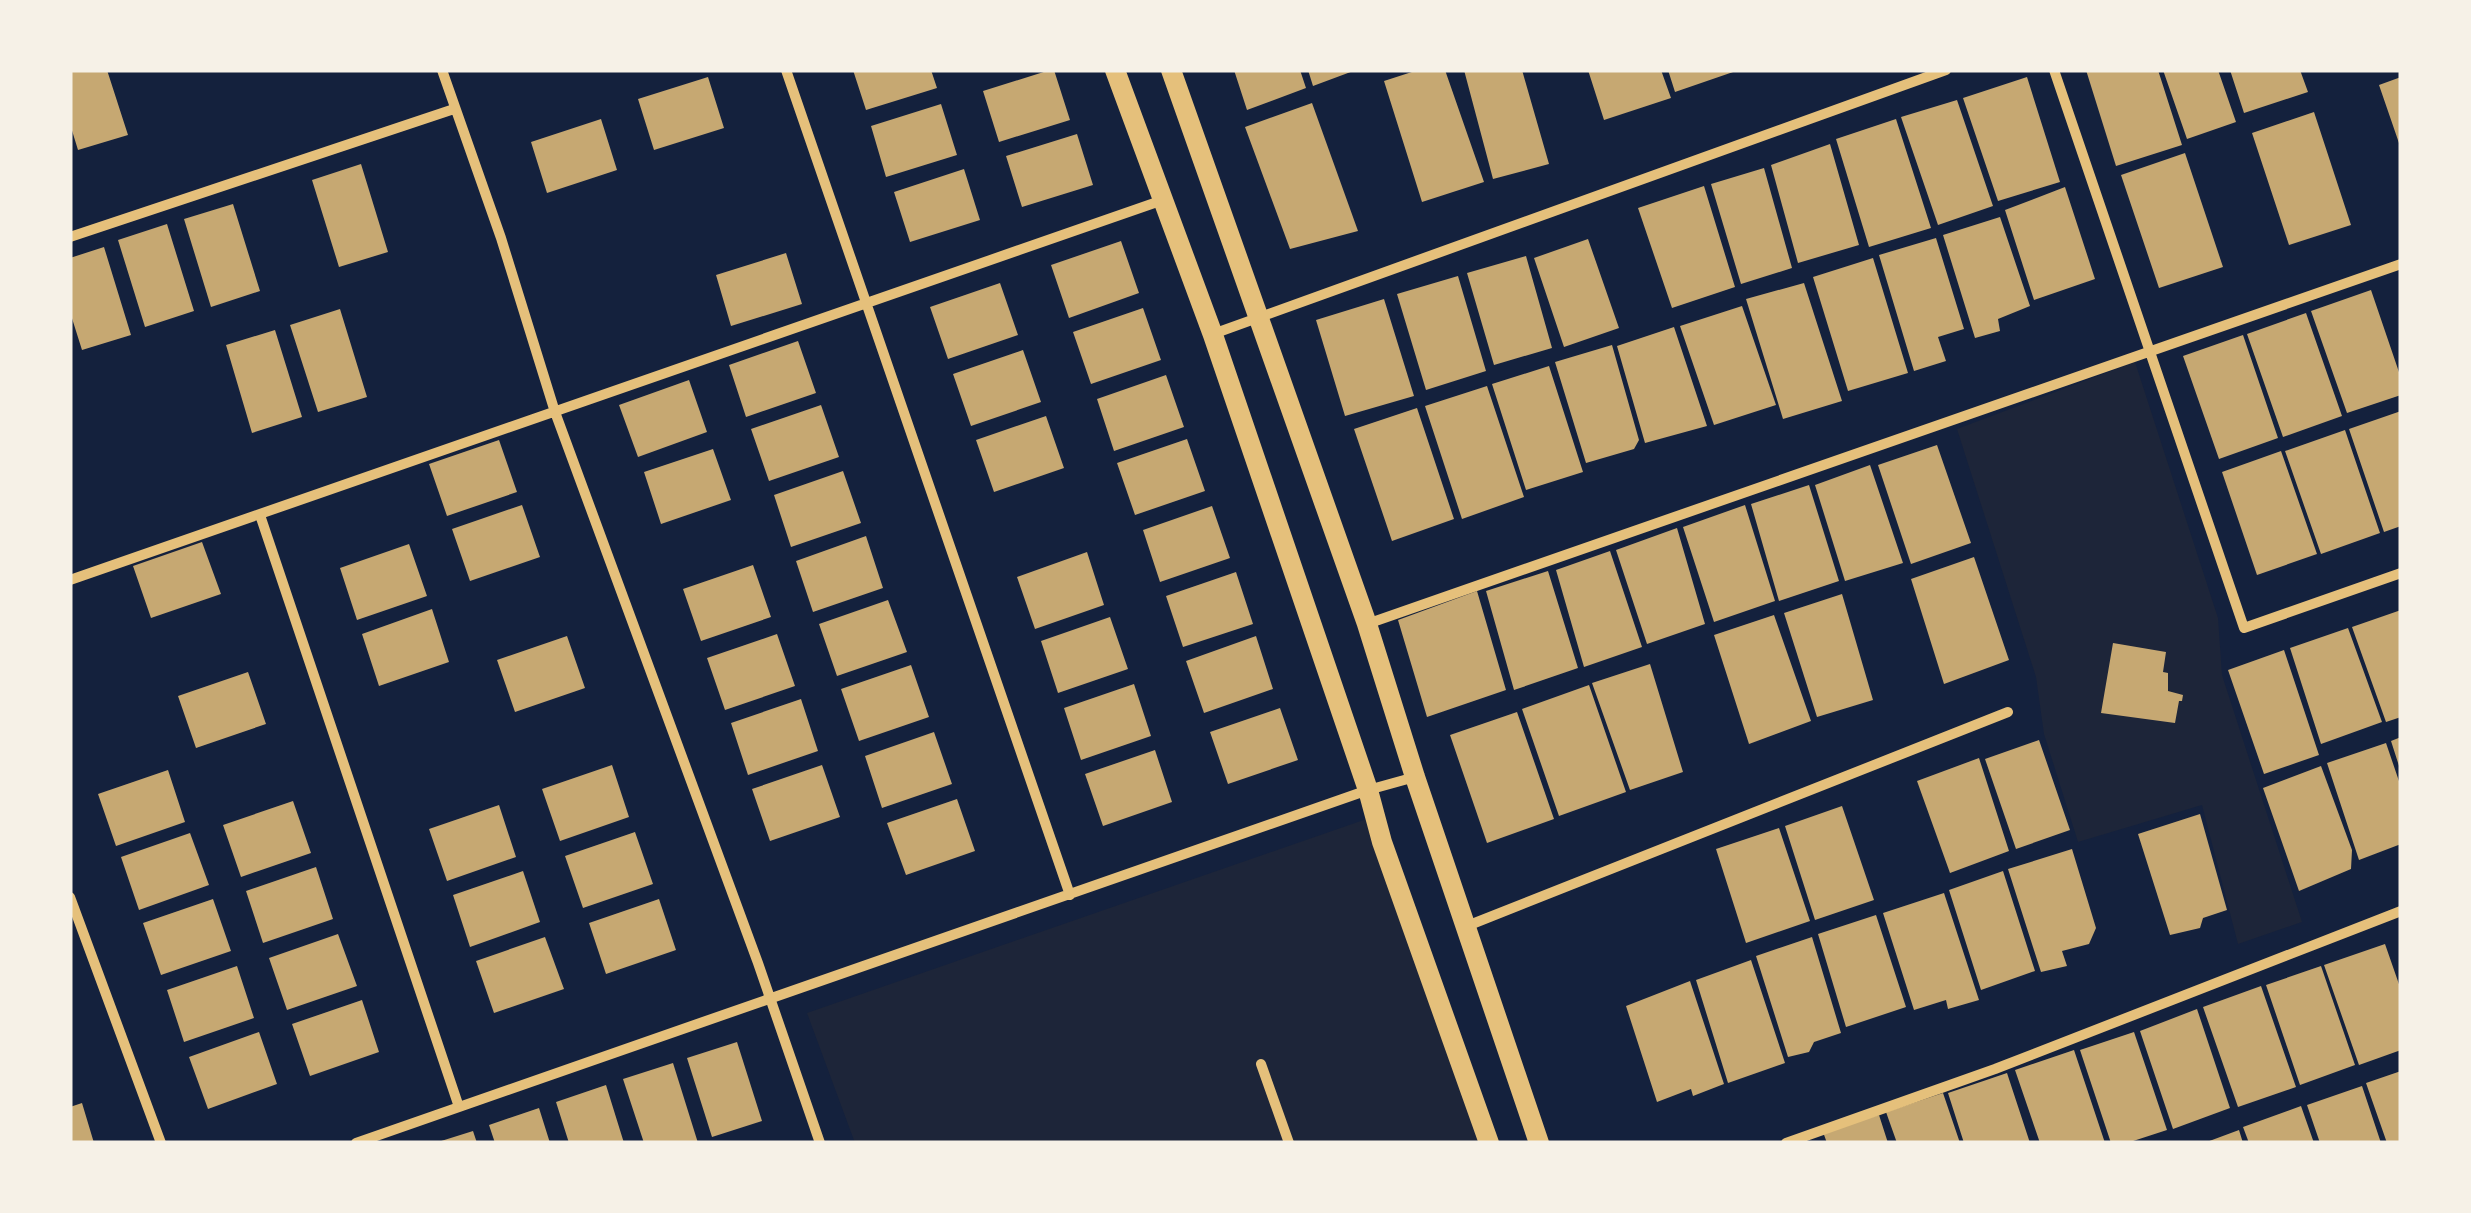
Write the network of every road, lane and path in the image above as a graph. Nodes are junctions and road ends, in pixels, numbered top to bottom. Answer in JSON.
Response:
{"nodes":[{"id":1,"x":442,"y":70,"type":"edge"},
{"id":2,"x":786,"y":70,"type":"edge"},
{"id":3,"x":1116,"y":70,"type":"edge"},
{"id":4,"x":1171,"y":70,"type":"edge"},
{"id":5,"x":1946,"y":70,"type":"edge"},
{"id":6,"x":2054,"y":70,"type":"edge"},
{"id":7,"x":454,"y":109,"type":"junction"},
{"id":8,"x":1163,"y":200,"type":"junction"},
{"id":9,"x":70,"y":238,"type":"edge"},
{"id":10,"x":2401,"y":264,"type":"edge"},
{"id":11,"x":866,"y":302,"type":"junction"},
{"id":12,"x":1260,"y":318,"type":"junction"},
{"id":13,"x":1213,"y":334,"type":"junction"},
{"id":14,"x":2151,"y":348,"type":"junction"},
{"id":15,"x":555,"y":412,"type":"junction"},
{"id":16,"x":260,"y":514,"type":"junction"},
{"id":17,"x":2401,"y":573,"type":"edge"},
{"id":18,"x":70,"y":580,"type":"edge"},
{"id":19,"x":1367,"y":624,"type":"junction"},
{"id":20,"x":2008,"y":712,"type":"dead end"},
{"id":21,"x":1415,"y":777,"type":"junction"},
{"id":22,"x":1368,"y":790,"type":"junction"},
{"id":23,"x":1070,"y":895,"type":"junction"},
{"id":24,"x":70,"y":897,"type":"edge"},
{"id":25,"x":2401,"y":911,"type":"edge"},
{"id":26,"x":1467,"y":926,"type":"junction"},
{"id":27,"x":769,"y":999,"type":"junction"},
{"id":28,"x":1262,"y":1064,"type":"dead end"},
{"id":29,"x":459,"y":1107,"type":"junction"},
{"id":30,"x":162,"y":1143,"type":"edge"},
{"id":31,"x":356,"y":1143,"type":"edge"},
{"id":32,"x":820,"y":1143,"type":"edge"},
{"id":33,"x":1289,"y":1143,"type":"edge"},
{"id":34,"x":1489,"y":1143,"type":"edge"},
{"id":35,"x":1539,"y":1143,"type":"edge"},
{"id":36,"x":1786,"y":1143,"type":"edge"}],
"edges":[{"from":1,"to":7,"type":"street"},
{"from":2,"to":11,"type":"street"},
{"from":3,"to":8,"type":"main road"},
{"from":4,"to":12,"type":"main road"},
{"from":5,"to":12,"type":"street"},
{"from":6,"to":14,"type":"street"},
{"from":7,"to":9,"type":"street"},
{"from":7,"to":15,"type":"street"},
{"from":8,"to":11,"type":"street"},
{"from":8,"to":13,"type":"main road"},
{"from":10,"to":14,"type":"street"},
{"from":11,"to":15,"type":"street"},
{"from":11,"to":23,"type":"street"},
{"from":12,"to":13,"type":"street"},
{"from":12,"to":19,"type":"main road"},
{"from":13,"to":22,"type":"main road"},
{"from":14,"to":17,"type":"street"},
{"from":14,"to":19,"type":"street"},
{"from":15,"to":16,"type":"street"},
{"from":15,"to":27,"type":"street"},
{"from":16,"to":18,"type":"street"},
{"from":16,"to":29,"type":"street"},
{"from":19,"to":21,"type":"main road"},
{"from":20,"to":26,"type":"street"},
{"from":21,"to":22,"type":"street"},
{"from":21,"to":26,"type":"main road"},
{"from":22,"to":23,"type":"street"},
{"from":22,"to":34,"type":"main road"},
{"from":23,"to":27,"type":"street"},
{"from":24,"to":30,"type":"street"},
{"from":25,"to":36,"type":"street"},
{"from":26,"to":35,"type":"main road"},
{"from":27,"to":29,"type":"street"},
{"from":27,"to":32,"type":"street"},
{"from":28,"to":33,"type":"street"},
{"from":29,"to":31,"type":"street"}]}
